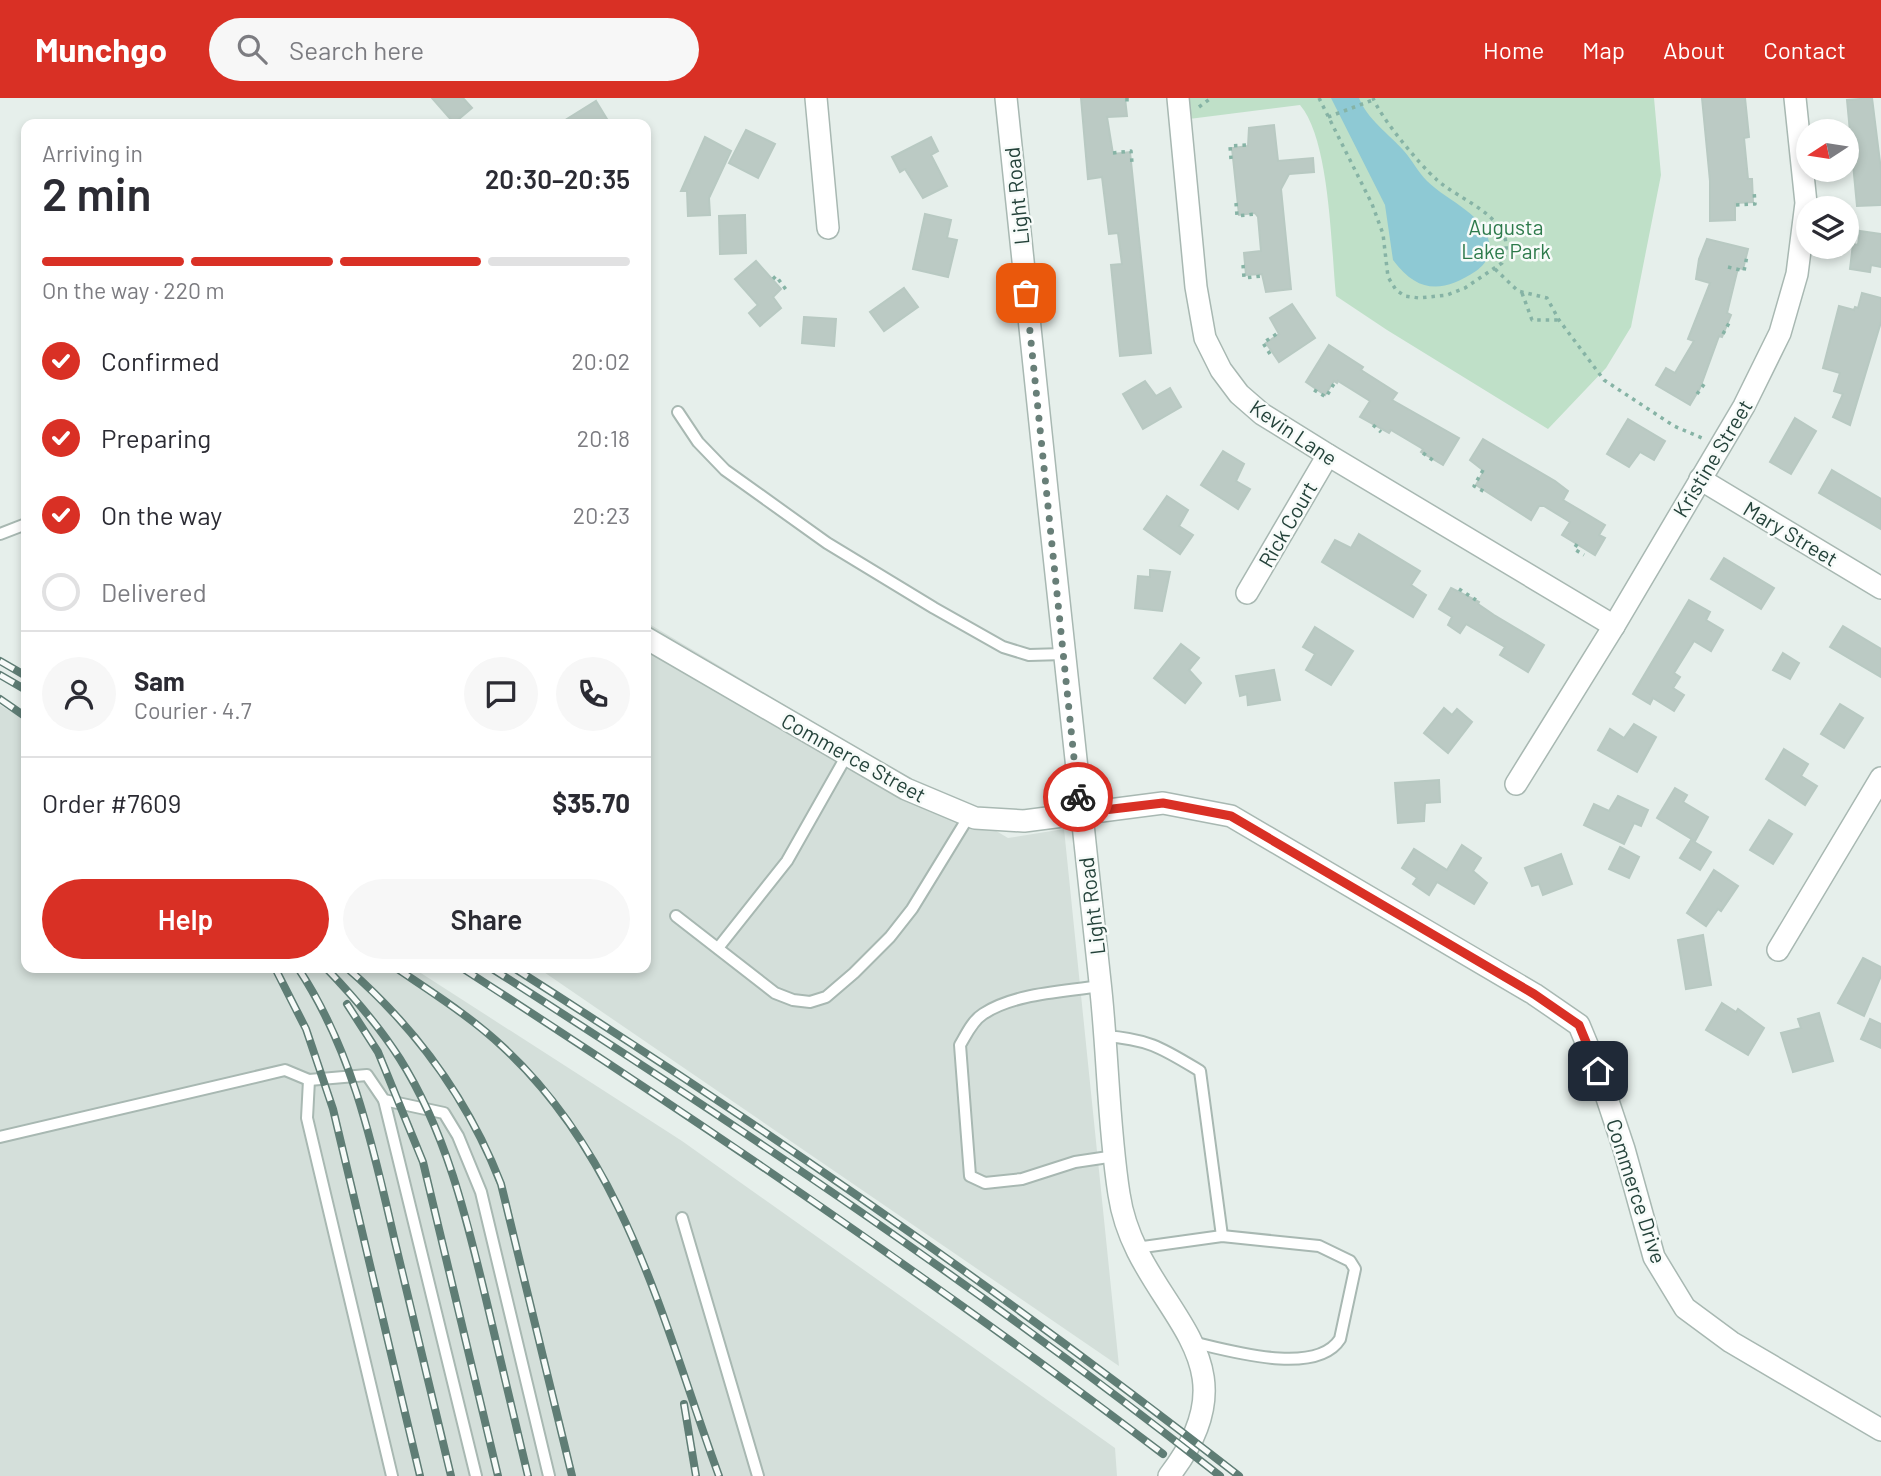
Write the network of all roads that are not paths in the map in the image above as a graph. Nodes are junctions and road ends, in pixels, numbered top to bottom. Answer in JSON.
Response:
{"nodes":[{"id":1,"x":816,"y":98,"type":"edge"},
{"id":2,"x":1006,"y":98,"type":"edge"},
{"id":3,"x":1178,"y":98,"type":"edge"},
{"id":4,"x":1795,"y":98,"type":"edge"},
{"id":5,"x":828,"y":229,"type":"dead end"},
{"id":6,"x":678,"y":412,"type":"dead end"},
{"id":7,"x":1328,"y":455,"type":"junction"},
{"id":8,"x":1700,"y":479,"type":"junction"},
{"id":9,"x":21,"y":526,"type":"edge"},
{"id":10,"x":0,"y":534,"type":"edge"},
{"id":11,"x":1881,"y":587,"type":"edge"},
{"id":12,"x":1247,"y":593,"type":"dead end"},
{"id":13,"x":1614,"y":626,"type":"junction"},
{"id":14,"x":651,"y":641,"type":"edge"},
{"id":15,"x":1064,"y":654,"type":"junction"},
{"id":16,"x":848,"y":755,"type":"junction"},
{"id":17,"x":1881,"y":778,"type":"edge"},
{"id":18,"x":1516,"y":784,"type":"dead end"},
{"id":19,"x":1079,"y":813,"type":"junction"},
{"id":20,"x":969,"y":816,"type":"junction"},
{"id":21,"x":676,"y":916,"type":"dead end"},
{"id":22,"x":718,"y":948,"type":"junction"},
{"id":23,"x":1779,"y":950,"type":"dead end"},
{"id":24,"x":1100,"y":986,"type":"junction"},
{"id":25,"x":1104,"y":1036,"type":"junction"},
{"id":26,"x":309,"y":1080,"type":"junction"},
{"id":27,"x":384,"y":1100,"type":"junction"},
{"id":28,"x":0,"y":1137,"type":"edge"},
{"id":29,"x":1115,"y":1156,"type":"junction"},
{"id":30,"x":682,"y":1218,"type":"dead end"},
{"id":31,"x":1222,"y":1236,"type":"junction"},
{"id":32,"x":1134,"y":1248,"type":"junction"},
{"id":33,"x":1192,"y":1342,"type":"junction"},
{"id":34,"x":1881,"y":1430,"type":"edge"},
{"id":35,"x":392,"y":1476,"type":"edge"},
{"id":36,"x":476,"y":1476,"type":"edge"},
{"id":37,"x":549,"y":1476,"type":"edge"},
{"id":38,"x":758,"y":1476,"type":"edge"},
{"id":39,"x":1169,"y":1476,"type":"edge"}],
"edges":[{"from":1,"to":5,"type":"street"},
{"from":2,"to":15,"type":"street","name":"Light Road"},
{"from":3,"to":7,"type":"street","name":"Kevin Lane"},
{"from":4,"to":8,"type":"street","name":"Kristine Street"},
{"from":6,"to":15,"type":"lane"},
{"from":7,"to":12,"type":"street","name":"Rick Court"},
{"from":7,"to":13,"type":"street","name":"Kevin Lane"},
{"from":8,"to":11,"type":"street","name":"Mary Street"},
{"from":8,"to":13,"type":"street","name":"Kristine Street"},
{"from":9,"to":10,"type":"lane"},
{"from":13,"to":18,"type":"street","name":"Kristine Street"},
{"from":14,"to":16,"type":"street","name":"Commerce Street"},
{"from":15,"to":19,"type":"street","name":"Light Road"},
{"from":16,"to":20,"type":"street","name":"Commerce Street"},
{"from":16,"to":22,"type":"lane"},
{"from":17,"to":23,"type":"street"},
{"from":19,"to":20,"type":"street","name":"Commerce Street"},
{"from":19,"to":24,"type":"street","name":"Light Road"},
{"from":19,"to":34,"type":"street","name":"Commerce Drive"},
{"from":20,"to":22,"type":"lane"},
{"from":21,"to":22,"type":"lane"},
{"from":24,"to":25,"type":"street","name":"Light Road"},
{"from":24,"to":29,"type":"lane"},
{"from":25,"to":29,"type":"street","name":"Light Road"},
{"from":25,"to":31,"type":"lane"},
{"from":26,"to":27,"type":"lane"},
{"from":26,"to":28,"type":"lane"},
{"from":26,"to":35,"type":"lane"},
{"from":27,"to":36,"type":"lane"},
{"from":27,"to":37,"type":"lane"},
{"from":29,"to":32,"type":"street","name":"Light Road"},
{"from":30,"to":38,"type":"lane"},
{"from":31,"to":32,"type":"lane"},
{"from":31,"to":33,"type":"lane"},
{"from":32,"to":33,"type":"street","name":"Light Road"},
{"from":33,"to":39,"type":"street","name":"Light Road"}]}
